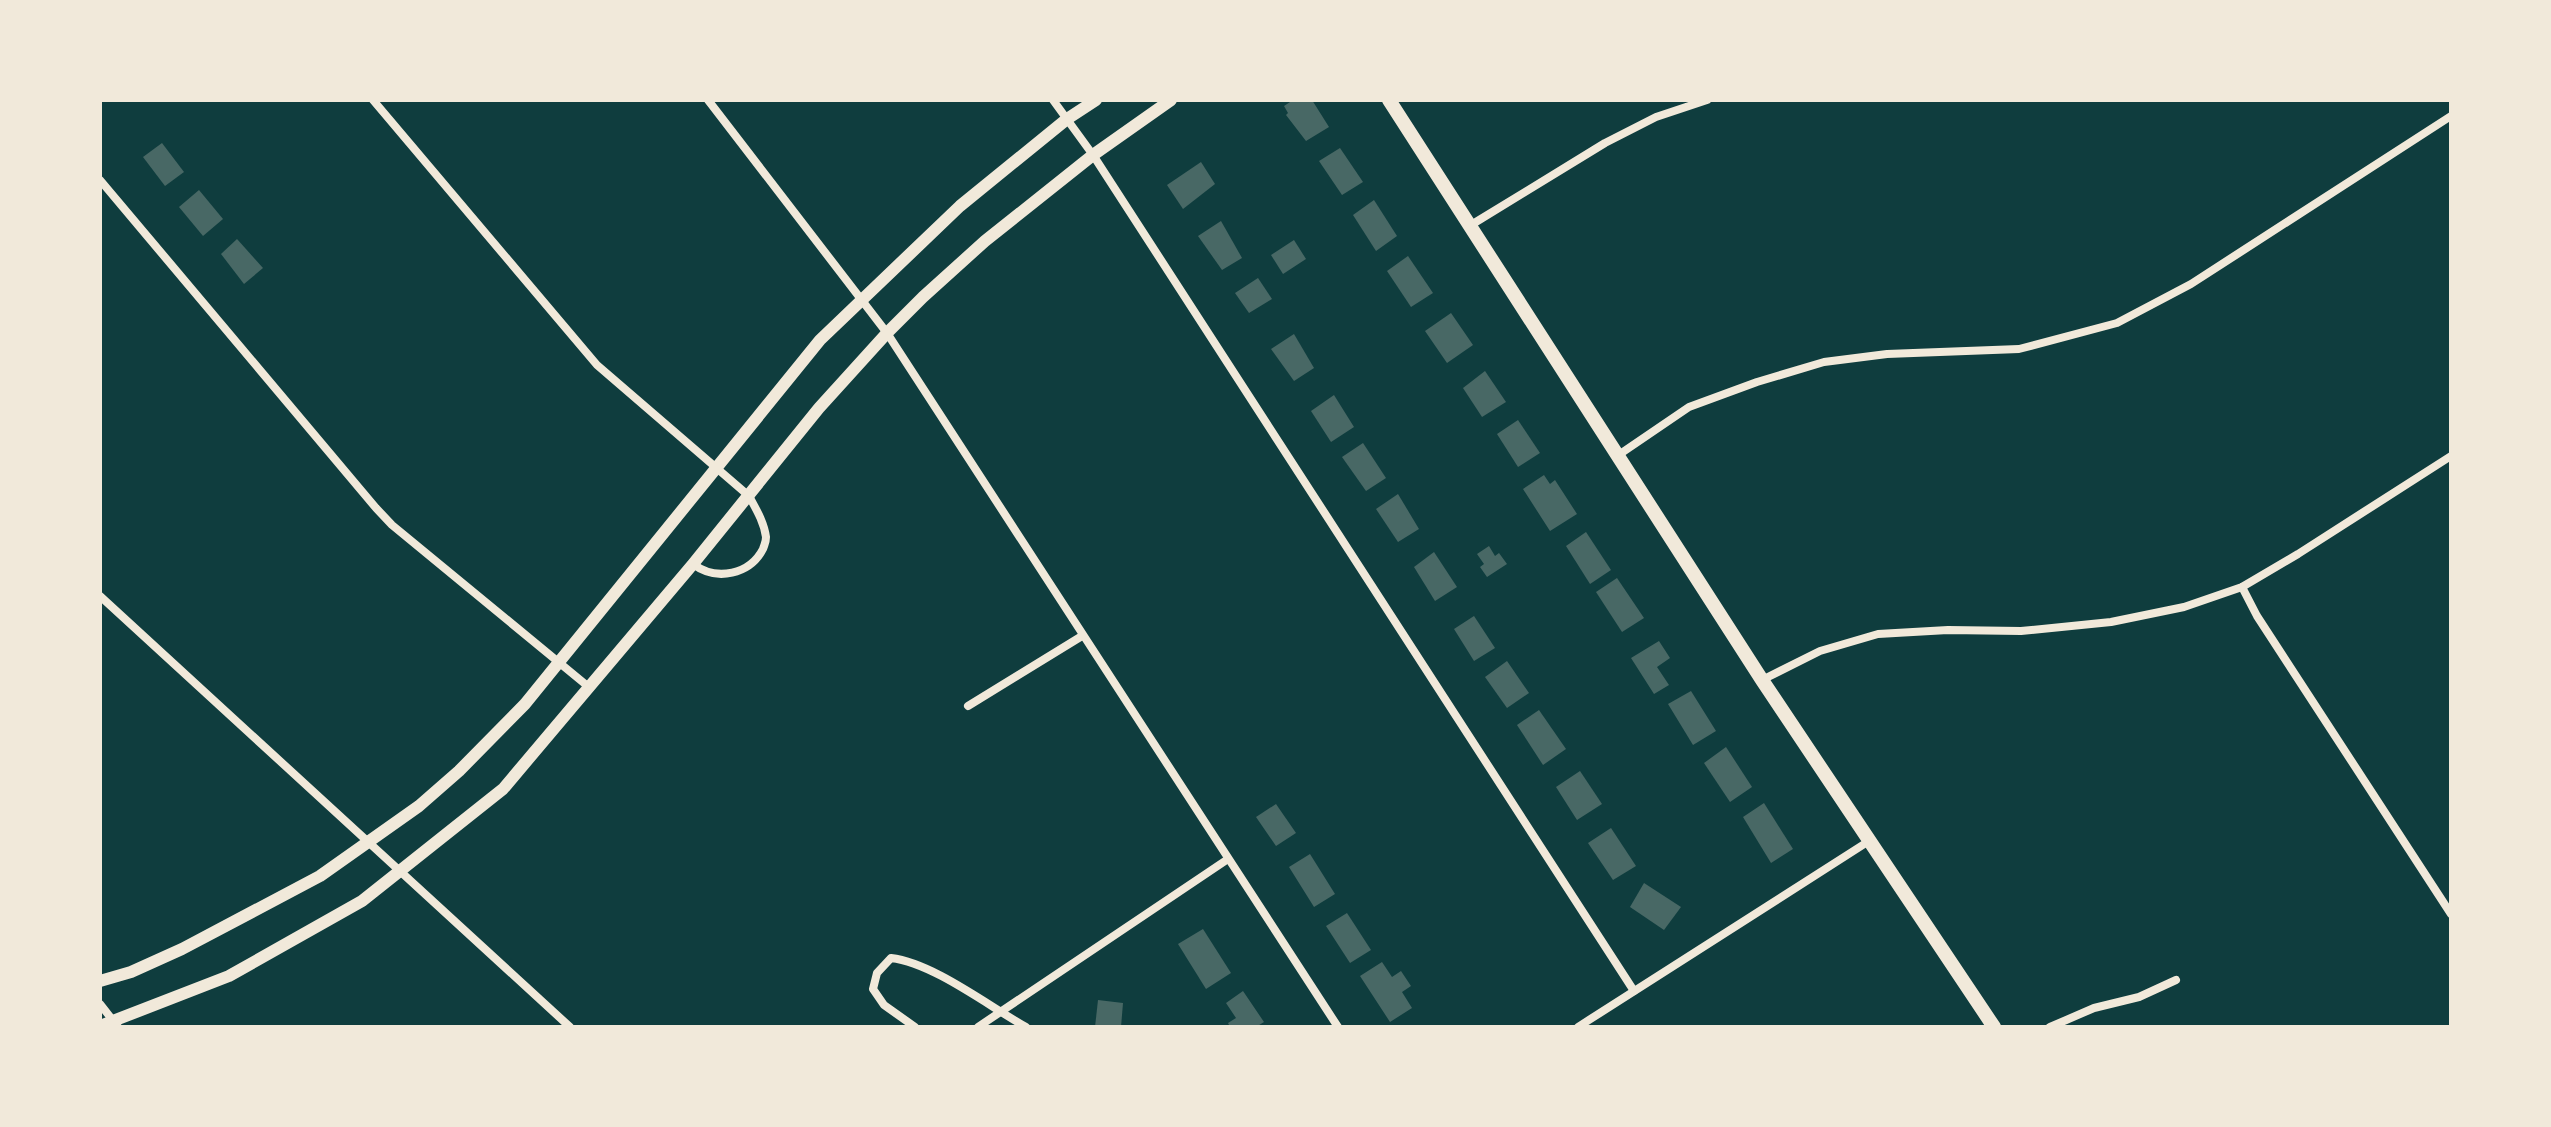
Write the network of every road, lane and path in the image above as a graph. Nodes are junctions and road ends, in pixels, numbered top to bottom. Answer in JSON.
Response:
{"nodes":[{"id":1,"x":373,"y":100,"type":"edge"},
{"id":2,"x":708,"y":100,"type":"edge"},
{"id":3,"x":1053,"y":100,"type":"edge"},
{"id":4,"x":1096,"y":100,"type":"edge"},
{"id":5,"x":1171,"y":100,"type":"edge"},
{"id":6,"x":1389,"y":100,"type":"edge"},
{"id":7,"x":1707,"y":100,"type":"edge"},
{"id":8,"x":2451,"y":116,"type":"edge"},
{"id":9,"x":1067,"y":119,"type":"junction"},
{"id":10,"x":1093,"y":155,"type":"junction"},
{"id":11,"x":100,"y":180,"type":"edge"},
{"id":12,"x":1471,"y":225,"type":"junction"},
{"id":13,"x":862,"y":298,"type":"junction"},
{"id":14,"x":887,"y":333,"type":"junction"},
{"id":15,"x":1617,"y":456,"type":"junction"},
{"id":16,"x":2451,"y":456,"type":"edge"},
{"id":17,"x":714,"y":468,"type":"junction"},
{"id":18,"x":749,"y":496,"type":"junction"},
{"id":19,"x":693,"y":564,"type":"junction"},
{"id":20,"x":2242,"y":587,"type":"junction"},
{"id":21,"x":100,"y":596,"type":"edge"},
{"id":22,"x":1082,"y":636,"type":"junction"},
{"id":23,"x":557,"y":663,"type":"junction"},
{"id":24,"x":1762,"y":680,"type":"junction"},
{"id":25,"x":590,"y":688,"type":"junction"},
{"id":26,"x":968,"y":706,"type":"dead end"},
{"id":27,"x":1869,"y":841,"type":"junction"},
{"id":28,"x":370,"y":842,"type":"junction"},
{"id":29,"x":1228,"y":859,"type":"junction"},
{"id":30,"x":400,"y":870,"type":"junction"},
{"id":31,"x":2451,"y":914,"type":"edge"},
{"id":32,"x":2176,"y":980,"type":"dead end"},
{"id":33,"x":100,"y":981,"type":"edge"},
{"id":34,"x":1634,"y":991,"type":"junction"},
{"id":35,"x":100,"y":1004,"type":"edge"},
{"id":36,"x":999,"y":1012,"type":"junction"},
{"id":37,"x":110,"y":1025,"type":"edge"},
{"id":38,"x":570,"y":1027,"type":"edge"},
{"id":39,"x":915,"y":1027,"type":"edge"},
{"id":40,"x":978,"y":1027,"type":"edge"},
{"id":41,"x":1026,"y":1027,"type":"edge"},
{"id":42,"x":1338,"y":1027,"type":"edge"},
{"id":43,"x":1578,"y":1027,"type":"edge"},
{"id":44,"x":1994,"y":1027,"type":"edge"},
{"id":45,"x":2050,"y":1027,"type":"edge"}],
"edges":[{"from":1,"to":17,"type":"street"},
{"from":2,"to":13,"type":"street"},
{"from":3,"to":9,"type":"street"},
{"from":4,"to":9,"type":"street"},
{"from":5,"to":10,"type":"street"},
{"from":6,"to":12,"type":"main road"},
{"from":7,"to":12,"type":"street"},
{"from":8,"to":15,"type":"street"},
{"from":9,"to":10,"type":"street"},
{"from":9,"to":13,"type":"street"},
{"from":10,"to":14,"type":"street"},
{"from":10,"to":34,"type":"street"},
{"from":11,"to":23,"type":"street"},
{"from":12,"to":15,"type":"main road"},
{"from":13,"to":14,"type":"street"},
{"from":13,"to":17,"type":"street"},
{"from":14,"to":18,"type":"street"},
{"from":14,"to":22,"type":"street"},
{"from":15,"to":24,"type":"main road"},
{"from":16,"to":20,"type":"street"},
{"from":17,"to":18,"type":"street"},
{"from":17,"to":23,"type":"street"},
{"from":18,"to":19,"type":"street"},
{"from":18,"to":19,"type":"street"},
{"from":19,"to":25,"type":"street"},
{"from":20,"to":24,"type":"street"},
{"from":20,"to":31,"type":"street"},
{"from":21,"to":28,"type":"street"},
{"from":22,"to":26,"type":"street"},
{"from":22,"to":29,"type":"street"},
{"from":23,"to":25,"type":"street"},
{"from":23,"to":28,"type":"street"},
{"from":24,"to":27,"type":"main road"},
{"from":25,"to":30,"type":"street"},
{"from":27,"to":34,"type":"street"},
{"from":27,"to":44,"type":"main road"},
{"from":28,"to":30,"type":"street"},
{"from":28,"to":33,"type":"street"},
{"from":29,"to":36,"type":"street"},
{"from":29,"to":42,"type":"street"},
{"from":30,"to":37,"type":"street"},
{"from":30,"to":38,"type":"street"},
{"from":32,"to":45,"type":"street"},
{"from":34,"to":43,"type":"street"},
{"from":35,"to":37,"type":"street"},
{"from":36,"to":39,"type":"street"},
{"from":36,"to":40,"type":"street"},
{"from":36,"to":41,"type":"street"}]}
